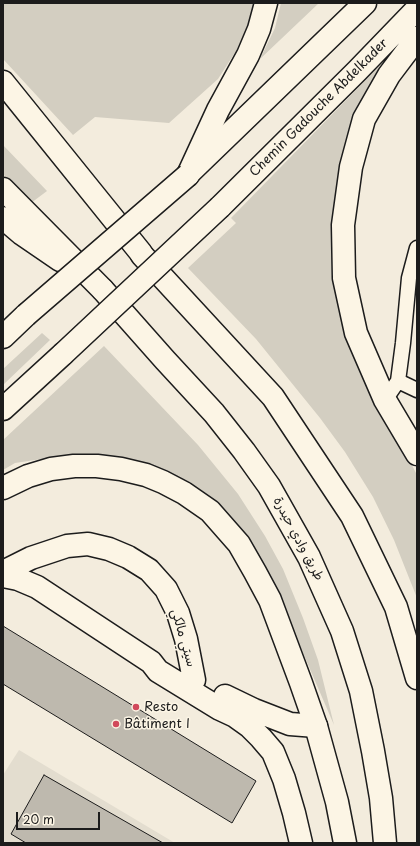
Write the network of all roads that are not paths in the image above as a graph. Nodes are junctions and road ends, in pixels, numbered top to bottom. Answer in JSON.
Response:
{"nodes":[{"id":1,"x":266,"y":3,"type":"edge"},
{"id":2,"x":365,"y":3,"type":"edge"},
{"id":3,"x":417,"y":9,"type":"edge"},
{"id":4,"x":417,"y":38,"type":"edge"},
{"id":5,"x":3,"y":82,"type":"edge"},
{"id":6,"x":3,"y":92,"type":"edge"},
{"id":7,"x":188,"y":175,"type":"junction"},
{"id":8,"x":3,"y":189,"type":"edge"},
{"id":9,"x":3,"y":218,"type":"edge"},
{"id":10,"x":417,"y":248,"type":"edge"},
{"id":11,"x":141,"y":253,"type":"junction"},
{"id":12,"x":102,"y":289,"type":"junction"},
{"id":13,"x":26,"y":314,"type":"junction"},
{"id":14,"x":3,"y":328,"type":"edge"},
{"id":15,"x":3,"y":337,"type":"edge"},
{"id":16,"x":398,"y":381,"type":"junction"},
{"id":17,"x":417,"y":390,"type":"edge"},
{"id":18,"x":385,"y":400,"type":"junction"},
{"id":19,"x":3,"y":409,"type":"edge"},
{"id":20,"x":417,"y":454,"type":"edge"},
{"id":21,"x":3,"y":488,"type":"edge"},
{"id":22,"x":3,"y":572,"type":"edge"},
{"id":23,"x":3,"y":576,"type":"edge"},
{"id":24,"x":151,"y":662,"type":"junction"},
{"id":25,"x":417,"y":678,"type":"edge"},
{"id":26,"x":194,"y":680,"type":"junction"},
{"id":27,"x":316,"y":726,"type":"junction"},
{"id":28,"x":301,"y":843,"type":"edge"},
{"id":29,"x":345,"y":843,"type":"edge"},
{"id":30,"x":385,"y":843,"type":"edge"}],
"edges":[{"from":1,"to":7,"type":"main road"},
{"from":2,"to":7,"type":"main road"},
{"from":3,"to":19,"type":"main road","name":"Chemin Gadouche Abdelkader","bridge":true},
{"from":4,"to":18,"type":"main road"},
{"from":5,"to":11,"type":"main road"},
{"from":6,"to":11,"type":"main road"},
{"from":7,"to":13,"type":"main road","bridge":true},
{"from":8,"to":12,"type":"main road"},
{"from":9,"to":12,"type":"main road"},
{"from":10,"to":16,"type":"lane"},
{"from":11,"to":25,"type":"main road"},
{"from":12,"to":30,"type":"main road","name":"طريق وادي حيدرة"},
{"from":13,"to":14,"type":"main road"},
{"from":13,"to":15,"type":"main road"},
{"from":16,"to":17,"type":"lane"},
{"from":16,"to":18,"type":"lane"},
{"from":18,"to":20,"type":"main road"},
{"from":21,"to":27,"type":"main road"},
{"from":22,"to":26,"type":"main road","name":"سيتي مالكي"},
{"from":23,"to":24,"type":"main road"},
{"from":24,"to":26,"type":"main road"},
{"from":24,"to":28,"type":"main road"},
{"from":26,"to":27,"type":"main road"},
{"from":27,"to":29,"type":"main road"}]}
